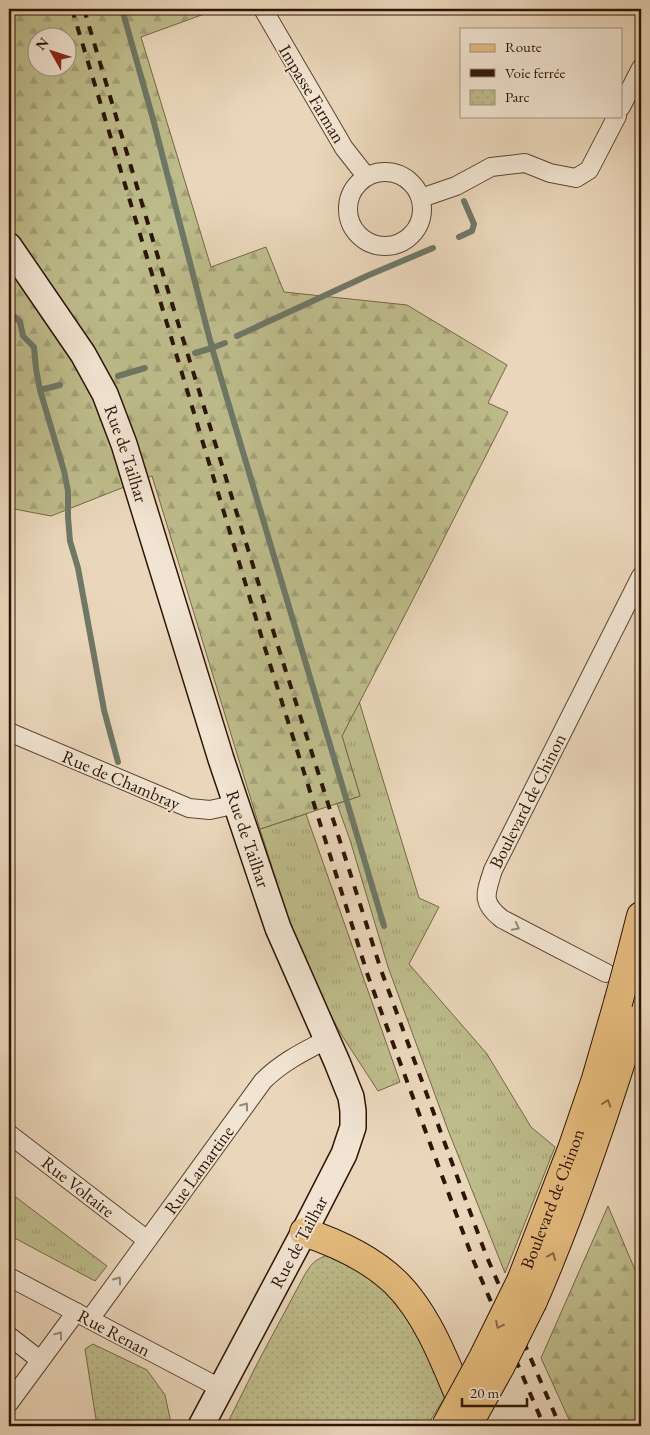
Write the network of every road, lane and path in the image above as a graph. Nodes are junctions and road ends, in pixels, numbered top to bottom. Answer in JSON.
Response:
{"nodes":[{"id":1,"x":263,"y":9,"type":"edge"},
{"id":2,"x":641,"y":68,"type":"edge"},
{"id":3,"x":622,"y":105,"type":"edge"},
{"id":4,"x":616,"y":118,"type":"edge"},
{"id":5,"x":366,"y":176,"type":"junction"},
{"id":6,"x":420,"y":198,"type":"junction"},
{"id":7,"x":9,"y":246,"type":"edge"},
{"id":8,"x":641,"y":576,"type":"edge"},
{"id":9,"x":9,"y":732,"type":"edge"},
{"id":10,"x":236,"y":804,"type":"junction"},
{"id":11,"x":641,"y":916,"type":"edge"},
{"id":12,"x":606,"y":973,"type":"dead end"},
{"id":13,"x":632,"y":1003,"type":"edge"},
{"id":14,"x":326,"y":1040,"type":"junction"},
{"id":15,"x":9,"y":1134,"type":"edge"},
{"id":16,"x":304,"y":1232,"type":"junction"},
{"id":17,"x":147,"y":1240,"type":"junction"},
{"id":18,"x":9,"y":1277,"type":"edge"},
{"id":19,"x":527,"y":1291,"type":"junction"},
{"id":20,"x":83,"y":1316,"type":"junction"},
{"id":21,"x":9,"y":1336,"type":"edge"},
{"id":22,"x":40,"y":1360,"type":"junction"},
{"id":23,"x":220,"y":1388,"type":"junction"},
{"id":24,"x":9,"y":1402,"type":"edge"},
{"id":25,"x":201,"y":1426,"type":"edge"},
{"id":26,"x":446,"y":1426,"type":"edge"},
{"id":27,"x":467,"y":1426,"type":"edge"},
{"id":28,"x":472,"y":1426,"type":"edge"}],
"edges":[{"from":1,"to":5,"type":"street","name":"Impasse Farman"},
{"from":2,"to":3,"type":"street"},
{"from":4,"to":6,"type":"street"},
{"from":5,"to":6,"type":"street"},
{"from":5,"to":6,"type":"street"},
{"from":7,"to":10,"type":"street","name":"Rue de Tailhar"},
{"from":8,"to":12,"type":"street","name":"Boulevard de Chinon","one_way":true},
{"from":9,"to":10,"type":"street","name":"Rue de Chambray"},
{"from":10,"to":14,"type":"street","name":"Rue de Tailhar"},
{"from":11,"to":13,"type":"main road","name":"Boulevard de Chinon","bridge":true},
{"from":13,"to":19,"type":"main road","name":"Boulevard de Chinon"},
{"from":14,"to":16,"type":"street","name":"Rue de Tailhar"},
{"from":17,"to":14,"type":"street","name":"Rue Lamartine","one_way":true},
{"from":15,"to":17,"type":"street","name":"Rue Voltaire"},
{"from":16,"to":23,"type":"street","name":"Rue de Tailhar"},
{"from":16,"to":28,"type":"main road"},
{"from":20,"to":17,"type":"street","name":"Rue Lamartine","one_way":true},
{"from":18,"to":20,"type":"street","name":"Rue Renan"},
{"from":19,"to":26,"type":"main road","one_way":true,"bridge":true},
{"from":19,"to":27,"type":"main road","bridge":true},
{"from":22,"to":20,"type":"street","name":"Rue Lamartine","one_way":true},
{"from":20,"to":23,"type":"street","name":"Rue Renan"},
{"from":21,"to":22,"type":"street"},
{"from":22,"to":24,"type":"street","name":"Rue Lamartine"},
{"from":23,"to":25,"type":"street","name":"Rue de Tailhar"}]}
